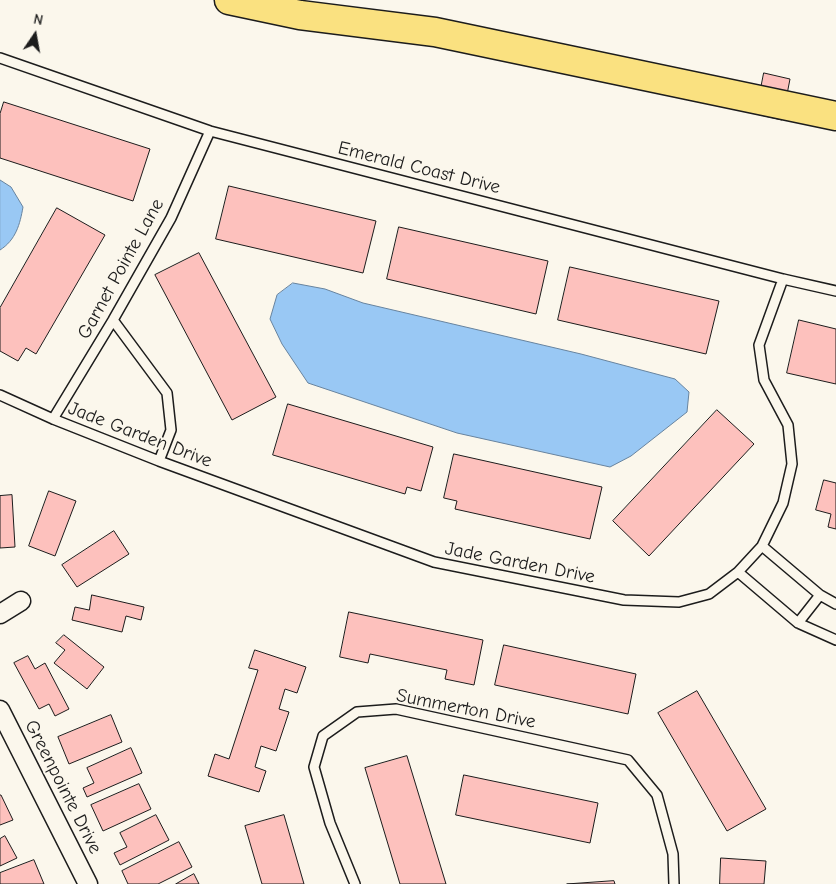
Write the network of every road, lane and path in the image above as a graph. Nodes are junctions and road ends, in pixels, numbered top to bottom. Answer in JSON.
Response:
{"nodes":[{"id":1,"x":228,"y":0,"type":"edge"},
{"id":2,"x":0,"y":58,"type":"edge"},
{"id":3,"x":836,"y":116,"type":"edge"},
{"id":4,"x":210,"y":131,"type":"junction"},
{"id":5,"x":783,"y":279,"type":"junction"},
{"id":6,"x":836,"y":291,"type":"edge"},
{"id":7,"x":113,"y":320,"type":"junction"},
{"id":8,"x":0,"y":395,"type":"edge"},
{"id":9,"x":53,"y":420,"type":"junction"},
{"id":10,"x":159,"y":461,"type":"junction"},
{"id":11,"x":762,"y":546,"type":"junction"},
{"id":12,"x":738,"y":572,"type":"junction"},
{"id":13,"x":820,"y":595,"type":"junction"},
{"id":14,"x":21,"y":601,"type":"dead end"},
{"id":15,"x":836,"y":604,"type":"edge"},
{"id":16,"x":0,"y":614,"type":"edge"},
{"id":17,"x":798,"y":623,"type":"junction"},
{"id":18,"x":836,"y":640,"type":"edge"},
{"id":19,"x":0,"y":710,"type":"edge"},
{"id":20,"x":88,"y":884,"type":"edge"},
{"id":21,"x":355,"y":884,"type":"edge"},
{"id":22,"x":674,"y":884,"type":"edge"}],
"edges":[{"from":1,"to":3,"type":"highway"},
{"from":2,"to":4,"type":"lane","name":"Emerald Coast Drive"},
{"from":4,"to":5,"type":"lane","name":"Emerald Coast Drive"},
{"from":4,"to":7,"type":"lane","name":"Garnet Pointe Lane"},
{"from":5,"to":6,"type":"lane","name":"Emerald Coast Drive"},
{"from":5,"to":11,"type":"lane","name":"Jade Garden Drive"},
{"from":7,"to":9,"type":"lane","name":"Garnet Pointe Lane"},
{"from":7,"to":10,"type":"lane"},
{"from":8,"to":9,"type":"lane","name":"Jade Garden Drive"},
{"from":9,"to":10,"type":"lane","name":"Jade Garden Drive"},
{"from":10,"to":12,"type":"lane","name":"Jade Garden Drive"},
{"from":11,"to":12,"type":"lane","name":"Jade Garden Drive"},
{"from":11,"to":13,"type":"lane"},
{"from":12,"to":17,"type":"lane"},
{"from":13,"to":15,"type":"lane"},
{"from":13,"to":17,"type":"lane"},
{"from":14,"to":16,"type":"street"},
{"from":17,"to":18,"type":"lane"},
{"from":19,"to":20,"type":"street","name":"Greenpointe Drive"},
{"from":21,"to":22,"type":"lane","name":"Summerton Drive"}]}
